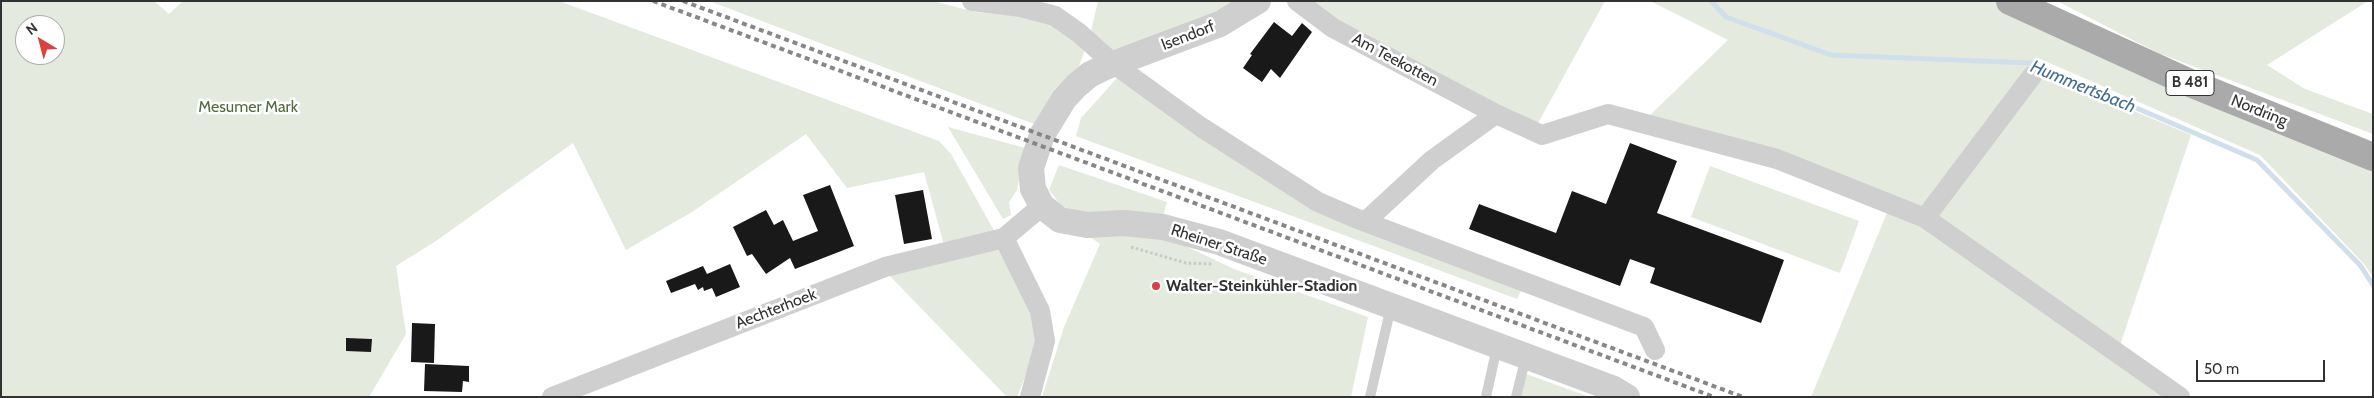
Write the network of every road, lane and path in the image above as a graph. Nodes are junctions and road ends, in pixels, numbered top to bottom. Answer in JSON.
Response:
{"nodes":[{"id":1,"x":972,"y":1,"type":"edge"},
{"id":2,"x":1258,"y":1,"type":"edge"},
{"id":3,"x":1297,"y":1,"type":"edge"},
{"id":4,"x":2010,"y":1,"type":"edge"},
{"id":5,"x":1035,"y":5,"type":"edge"},
{"id":6,"x":1114,"y":64,"type":"junction"},
{"id":7,"x":2032,"y":76,"type":"dead end"},
{"id":8,"x":1496,"y":114,"type":"junction"},
{"id":9,"x":2373,"y":157,"type":"edge"},
{"id":10,"x":1042,"y":206,"type":"junction"},
{"id":11,"x":1925,"y":218,"type":"junction"},
{"id":12,"x":1366,"y":222,"type":"junction"},
{"id":13,"x":1004,"y":238,"type":"junction"},
{"id":14,"x":1391,"y":306,"type":"junction"},
{"id":15,"x":1497,"y":346,"type":"junction"},
{"id":16,"x":1655,"y":350,"type":"dead end"},
{"id":17,"x":1526,"y":356,"type":"junction"},
{"id":18,"x":552,"y":397,"type":"edge"},
{"id":19,"x":1030,"y":397,"type":"edge"},
{"id":20,"x":1370,"y":397,"type":"edge"},
{"id":21,"x":1486,"y":397,"type":"edge"},
{"id":22,"x":1516,"y":397,"type":"edge"},
{"id":23,"x":1627,"y":397,"type":"edge"},
{"id":24,"x":2180,"y":397,"type":"edge"}],
"edges":[{"from":1,"to":5,"type":"street"},
{"from":2,"to":6,"type":"street","name":"Isendorf"},
{"from":3,"to":8,"type":"street","name":"Am Teekotten"},
{"from":4,"to":9,"type":"main road","name":"Nordring","number":"B 481"},
{"from":5,"to":6,"type":"street"},
{"from":6,"to":10,"type":"street","name":"Isendorf"},
{"from":6,"to":12,"type":"street"},
{"from":7,"to":11,"type":"street"},
{"from":8,"to":11,"type":"street","name":"Am Teekotten"},
{"from":8,"to":12,"type":"street"},
{"from":10,"to":13,"type":"street","name":"Aechterhoek"},
{"from":10,"to":14,"type":"street","name":"Rheiner Straße"},
{"from":11,"to":24,"type":"street","name":"Am Teekotten"},
{"from":12,"to":16,"type":"street"},
{"from":13,"to":18,"type":"street","name":"Aechterhoek"},
{"from":13,"to":19,"type":"street"},
{"from":14,"to":15,"type":"street","name":"Rheiner Straße"},
{"from":14,"to":20,"type":"lane"},
{"from":15,"to":17,"type":"street","name":"Rheiner Straße"},
{"from":15,"to":21,"type":"lane"},
{"from":17,"to":22,"type":"lane"},
{"from":17,"to":23,"type":"street","name":"Rheiner Straße"}]}
